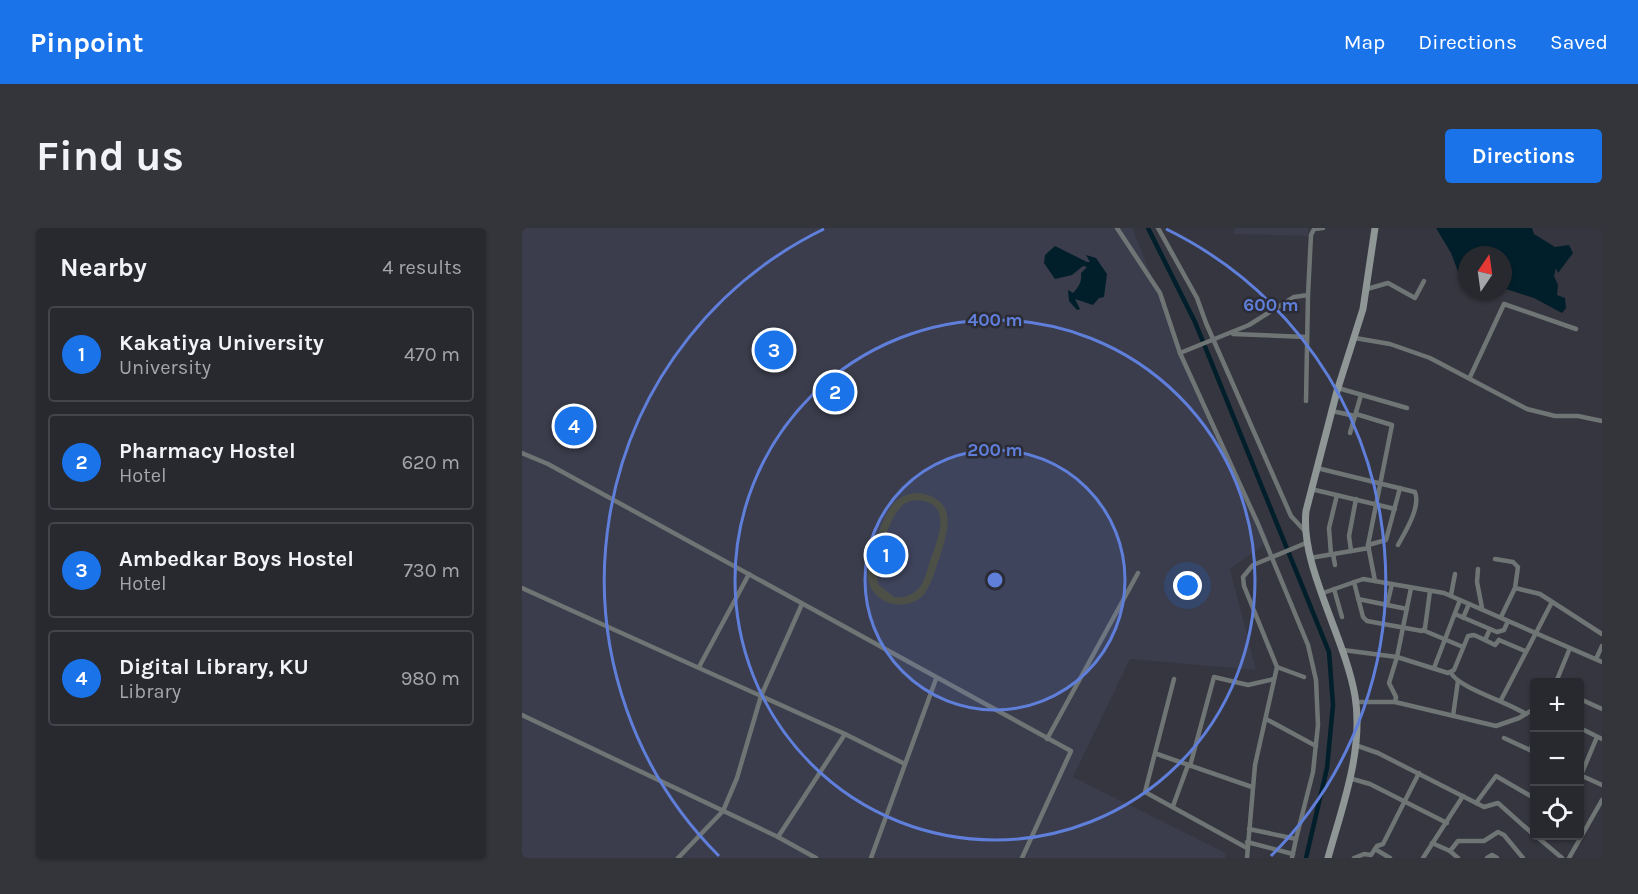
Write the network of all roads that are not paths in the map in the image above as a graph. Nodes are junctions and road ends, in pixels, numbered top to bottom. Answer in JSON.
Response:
{"nodes":[{"id":1,"x":1117,"y":228,"type":"edge"},
{"id":2,"x":1158,"y":228,"type":"edge"},
{"id":3,"x":1323,"y":228,"type":"edge"},
{"id":4,"x":1375,"y":228,"type":"edge"},
{"id":5,"x":1314,"y":229,"type":"edge"},
{"id":6,"x":1424,"y":281,"type":"dead end"},
{"id":7,"x":1367,"y":289,"type":"junction"},
{"id":8,"x":1308,"y":295,"type":"junction"},
{"id":9,"x":1575,"y":328,"type":"dead end"},
{"id":10,"x":1231,"y":333,"type":"junction"},
{"id":11,"x":1306,"y":337,"type":"junction"},
{"id":12,"x":1355,"y":338,"type":"junction"},
{"id":13,"x":1213,"y":339,"type":"junction"},
{"id":14,"x":1180,"y":353,"type":"junction"},
{"id":15,"x":1470,"y":377,"type":"junction"},
{"id":16,"x":1338,"y":388,"type":"junction"},
{"id":17,"x":1361,"y":395,"type":"junction"},
{"id":18,"x":1306,"y":400,"type":"dead end"},
{"id":19,"x":1407,"y":408,"type":"dead end"},
{"id":20,"x":1332,"y":411,"type":"junction"},
{"id":21,"x":1356,"y":415,"type":"junction"},
{"id":22,"x":1602,"y":421,"type":"edge"},
{"id":23,"x":1350,"y":433,"type":"dead end"},
{"id":24,"x":522,"y":453,"type":"edge"},
{"id":25,"x":1317,"y":468,"type":"junction"},
{"id":26,"x":1382,"y":483,"type":"junction"},
{"id":27,"x":1400,"y":488,"type":"junction"},
{"id":28,"x":1311,"y":489,"type":"junction"},
{"id":29,"x":1337,"y":495,"type":"junction"},
{"id":30,"x":1356,"y":499,"type":"junction"},
{"id":31,"x":1377,"y":505,"type":"junction"},
{"id":32,"x":1395,"y":509,"type":"junction"},
{"id":33,"x":1304,"y":530,"type":"junction"},
{"id":34,"x":1303,"y":544,"type":"junction"},
{"id":35,"x":1398,"y":545,"type":"dead end"},
{"id":36,"x":1368,"y":547,"type":"junction"},
{"id":37,"x":1351,"y":551,"type":"junction"},
{"id":38,"x":1332,"y":554,"type":"junction"},
{"id":39,"x":1274,"y":557,"type":"junction"},
{"id":40,"x":1310,"y":558,"type":"junction"},
{"id":41,"x":1495,"y":559,"type":"dead end"},
{"id":42,"x":1335,"y":565,"type":"dead end"},
{"id":43,"x":1478,"y":569,"type":"dead end"},
{"id":44,"x":1138,"y":573,"type":"dead end"},
{"id":45,"x":749,"y":574,"type":"junction"},
{"id":46,"x":1455,"y":574,"type":"dead end"},
{"id":47,"x":1375,"y":581,"type":"junction"},
{"id":48,"x":1353,"y":582,"type":"junction"},
{"id":49,"x":1392,"y":584,"type":"junction"},
{"id":50,"x":522,"y":588,"type":"edge"},
{"id":51,"x":1411,"y":588,"type":"junction"},
{"id":52,"x":1515,"y":588,"type":"junction"},
{"id":53,"x":1334,"y":589,"type":"junction"},
{"id":54,"x":1430,"y":591,"type":"junction"},
{"id":55,"x":1323,"y":593,"type":"junction"},
{"id":56,"x":1451,"y":595,"type":"junction"},
{"id":57,"x":1358,"y":599,"type":"junction"},
{"id":58,"x":1460,"y":600,"type":"junction"},
{"id":59,"x":1552,"y":602,"type":"junction"},
{"id":60,"x":802,"y":604,"type":"junction"},
{"id":61,"x":1387,"y":604,"type":"junction"},
{"id":62,"x":1469,"y":604,"type":"junction"},
{"id":63,"x":1482,"y":608,"type":"junction"},
{"id":64,"x":1407,"y":609,"type":"junction"},
{"id":65,"x":1455,"y":614,"type":"junction"},
{"id":66,"x":1342,"y":617,"type":"dead end"},
{"id":67,"x":1501,"y":617,"type":"junction"},
{"id":68,"x":1463,"y":618,"type":"junction"},
{"id":69,"x":1508,"y":621,"type":"junction"},
{"id":70,"x":1403,"y":627,"type":"junction"},
{"id":71,"x":1490,"y":629,"type":"junction"},
{"id":72,"x":1502,"y":631,"type":"junction"},
{"id":73,"x":1425,"y":632,"type":"junction"},
{"id":74,"x":1601,"y":632,"type":"edge"},
{"id":75,"x":1534,"y":633,"type":"junction"},
{"id":76,"x":1445,"y":639,"type":"junction"},
{"id":77,"x":1485,"y":640,"type":"junction"},
{"id":78,"x":1499,"y":640,"type":"junction"},
{"id":79,"x":1602,"y":646,"type":"edge"},
{"id":80,"x":1464,"y":647,"type":"junction"},
{"id":81,"x":1570,"y":648,"type":"junction"},
{"id":82,"x":1343,"y":650,"type":"junction"},
{"id":83,"x":1526,"y":651,"type":"junction"},
{"id":84,"x":1398,"y":657,"type":"junction"},
{"id":85,"x":1596,"y":659,"type":"junction"},
{"id":86,"x":1602,"y":662,"type":"edge"},
{"id":87,"x":699,"y":667,"type":"junction"},
{"id":88,"x":1277,"y":667,"type":"junction"},
{"id":89,"x":1434,"y":668,"type":"junction"},
{"id":90,"x":1451,"y":673,"type":"junction"},
{"id":91,"x":1304,"y":677,"type":"dead end"},
{"id":92,"x":1559,"y":678,"type":"edge"},
{"id":93,"x":936,"y":679,"type":"junction"},
{"id":94,"x":1174,"y":679,"type":"dead end"},
{"id":95,"x":1274,"y":679,"type":"junction"},
{"id":96,"x":1458,"y":681,"type":"junction"},
{"id":97,"x":761,"y":696,"type":"junction"},
{"id":98,"x":1501,"y":700,"type":"junction"},
{"id":99,"x":1584,"y":701,"type":"edge"},
{"id":100,"x":1355,"y":702,"type":"junction"},
{"id":101,"x":1395,"y":702,"type":"junction"},
{"id":102,"x":1602,"y":709,"type":"edge"},
{"id":103,"x":1530,"y":712,"type":"edge"},
{"id":104,"x":1526,"y":714,"type":"junction"},
{"id":105,"x":522,"y":715,"type":"edge"},
{"id":106,"x":1453,"y":716,"type":"junction"},
{"id":107,"x":1266,"y":719,"type":"junction"},
{"id":108,"x":1584,"y":730,"type":"edge"},
{"id":109,"x":845,"y":734,"type":"junction"},
{"id":110,"x":1504,"y":738,"type":"dead end"},
{"id":111,"x":1600,"y":738,"type":"edge"},
{"id":112,"x":1047,"y":739,"type":"junction"},
{"id":113,"x":1355,"y":745,"type":"junction"},
{"id":114,"x":1316,"y":746,"type":"junction"},
{"id":115,"x":1530,"y":750,"type":"edge"},
{"id":116,"x":1156,"y":754,"type":"junction"},
{"id":117,"x":905,"y":764,"type":"junction"},
{"id":118,"x":1189,"y":766,"type":"junction"},
{"id":119,"x":1584,"y":768,"type":"edge"},
{"id":120,"x":1419,"y":774,"type":"junction"},
{"id":121,"x":1584,"y":777,"type":"edge"},
{"id":122,"x":1349,"y":778,"type":"junction"},
{"id":123,"x":1602,"y":785,"type":"edge"},
{"id":124,"x":1252,"y":787,"type":"junction"},
{"id":125,"x":1463,"y":796,"type":"junction"},
{"id":126,"x":1530,"y":796,"type":"edge"},
{"id":127,"x":1405,"y":800,"type":"junction"},
{"id":128,"x":1602,"y":800,"type":"edge"},
{"id":129,"x":1476,"y":803,"type":"junction"},
{"id":130,"x":1173,"y":806,"type":"junction"},
{"id":131,"x":723,"y":811,"type":"junction"},
{"id":132,"x":1447,"y":824,"type":"junction"},
{"id":133,"x":1249,"y":829,"type":"junction"},
{"id":134,"x":1585,"y":829,"type":"joint"},
{"id":135,"x":1530,"y":831,"type":"edge"},
{"id":136,"x":778,"y":837,"type":"junction"},
{"id":137,"x":1296,"y":839,"type":"junction"},
{"id":138,"x":1541,"y":840,"type":"edge"},
{"id":139,"x":1432,"y":843,"type":"junction"},
{"id":140,"x":1247,"y":845,"type":"junction"},
{"id":141,"x":1375,"y":849,"type":"junction"},
{"id":142,"x":1450,"y":850,"type":"junction"},
{"id":143,"x":1293,"y":856,"type":"edge"},
{"id":144,"x":1382,"y":856,"type":"edge"},
{"id":145,"x":678,"y":858,"type":"edge"},
{"id":146,"x":816,"y":858,"type":"edge"},
{"id":147,"x":871,"y":858,"type":"edge"},
{"id":148,"x":1022,"y":858,"type":"edge"},
{"id":149,"x":1247,"y":858,"type":"edge"},
{"id":150,"x":1328,"y":858,"type":"edge"},
{"id":151,"x":1354,"y":858,"type":"edge"},
{"id":152,"x":1390,"y":858,"type":"edge"},
{"id":153,"x":1423,"y":858,"type":"edge"},
{"id":154,"x":1458,"y":858,"type":"edge"},
{"id":155,"x":1487,"y":858,"type":"edge"},
{"id":156,"x":1497,"y":858,"type":"edge"},
{"id":157,"x":1523,"y":858,"type":"edge"},
{"id":158,"x":1562,"y":858,"type":"edge"},
{"id":159,"x":1569,"y":858,"type":"edge"}],
"edges":[{"from":1,"to":14,"type":"street"},
{"from":2,"to":13,"type":"street"},
{"from":3,"to":5,"type":"street"},
{"from":4,"to":7,"type":"street"},
{"from":5,"to":8,"type":"street"},
{"from":6,"to":7,"type":"street"},
{"from":7,"to":12,"type":"street"},
{"from":8,"to":10,"type":"street"},
{"from":8,"to":11,"type":"street"},
{"from":9,"to":15,"type":"street"},
{"from":10,"to":11,"type":"street"},
{"from":10,"to":13,"type":"street"},
{"from":11,"to":18,"type":"street"},
{"from":12,"to":15,"type":"street"},
{"from":12,"to":16,"type":"street"},
{"from":13,"to":14,"type":"street"},
{"from":13,"to":33,"type":"street"},
{"from":14,"to":39,"type":"street"},
{"from":15,"to":22,"type":"street"},
{"from":16,"to":17,"type":"street"},
{"from":16,"to":20,"type":"street"},
{"from":17,"to":19,"type":"street"},
{"from":17,"to":21,"type":"street"},
{"from":20,"to":21,"type":"street"},
{"from":20,"to":25,"type":"street"},
{"from":21,"to":23,"type":"street"},
{"from":21,"to":26,"type":"street"},
{"from":24,"to":45,"type":"street"},
{"from":25,"to":26,"type":"street"},
{"from":25,"to":28,"type":"street"},
{"from":26,"to":27,"type":"street"},
{"from":26,"to":31,"type":"street"},
{"from":27,"to":32,"type":"street"},
{"from":27,"to":35,"type":"street"},
{"from":28,"to":29,"type":"street"},
{"from":28,"to":33,"type":"street"},
{"from":29,"to":30,"type":"street"},
{"from":29,"to":38,"type":"street"},
{"from":30,"to":31,"type":"street"},
{"from":30,"to":37,"type":"street"},
{"from":31,"to":32,"type":"street"},
{"from":31,"to":36,"type":"street"},
{"from":32,"to":36,"type":"street"},
{"from":33,"to":34,"type":"street"},
{"from":34,"to":39,"type":"street"},
{"from":34,"to":40,"type":"street"},
{"from":36,"to":37,"type":"street"},
{"from":36,"to":47,"type":"street"},
{"from":37,"to":38,"type":"street"},
{"from":38,"to":40,"type":"street"},
{"from":38,"to":42,"type":"street"},
{"from":39,"to":88,"type":"street"},
{"from":39,"to":114,"type":"street"},
{"from":40,"to":55,"type":"street"},
{"from":41,"to":52,"type":"street"},
{"from":43,"to":63,"type":"street"},
{"from":44,"to":112,"type":"street"},
{"from":45,"to":60,"type":"street"},
{"from":45,"to":87,"type":"street"},
{"from":46,"to":56,"type":"street"},
{"from":47,"to":48,"type":"street"},
{"from":47,"to":49,"type":"street"},
{"from":48,"to":53,"type":"street"},
{"from":48,"to":57,"type":"street"},
{"from":49,"to":51,"type":"street"},
{"from":49,"to":61,"type":"street"},
{"from":50,"to":87,"type":"street"},
{"from":51,"to":54,"type":"street"},
{"from":51,"to":64,"type":"street"},
{"from":52,"to":59,"type":"street"},
{"from":52,"to":67,"type":"street"},
{"from":53,"to":55,"type":"street"},
{"from":53,"to":66,"type":"street"},
{"from":54,"to":56,"type":"street"},
{"from":54,"to":73,"type":"street"},
{"from":55,"to":82,"type":"street"},
{"from":56,"to":58,"type":"street"},
{"from":57,"to":61,"type":"street"},
{"from":57,"to":70,"type":"street"},
{"from":58,"to":62,"type":"street"},
{"from":58,"to":65,"type":"street"},
{"from":59,"to":74,"type":"street"},
{"from":59,"to":75,"type":"street"},
{"from":60,"to":93,"type":"street"},
{"from":60,"to":97,"type":"street"},
{"from":61,"to":64,"type":"street"},
{"from":62,"to":63,"type":"street"},
{"from":62,"to":68,"type":"street"},
{"from":63,"to":67,"type":"street"},
{"from":64,"to":70,"type":"street"},
{"from":65,"to":68,"type":"street"},
{"from":65,"to":76,"type":"street"},
{"from":67,"to":69,"type":"street"},
{"from":68,"to":71,"type":"street"},
{"from":69,"to":72,"type":"street"},
{"from":69,"to":75,"type":"street"},
{"from":70,"to":73,"type":"street"},
{"from":70,"to":84,"type":"street"},
{"from":71,"to":72,"type":"street"},
{"from":71,"to":77,"type":"street"},
{"from":72,"to":78,"type":"street"},
{"from":73,"to":76,"type":"street"},
{"from":75,"to":81,"type":"street"},
{"from":75,"to":83,"type":"street"},
{"from":76,"to":80,"type":"street"},
{"from":76,"to":89,"type":"street"},
{"from":77,"to":78,"type":"street"},
{"from":77,"to":80,"type":"street"},
{"from":78,"to":83,"type":"street"},
{"from":79,"to":85,"type":"street"},
{"from":80,"to":90,"type":"street"},
{"from":81,"to":85,"type":"street"},
{"from":81,"to":92,"type":"street"},
{"from":82,"to":84,"type":"street"},
{"from":82,"to":100,"type":"street"},
{"from":83,"to":98,"type":"street"},
{"from":84,"to":89,"type":"street"},
{"from":84,"to":101,"type":"street"},
{"from":85,"to":86,"type":"street"},
{"from":87,"to":97,"type":"street"},
{"from":88,"to":91,"type":"street"},
{"from":88,"to":95,"type":"street"},
{"from":89,"to":90,"type":"street"},
{"from":90,"to":96,"type":"street"},
{"from":93,"to":112,"type":"street"},
{"from":93,"to":117,"type":"street"},
{"from":94,"to":116,"type":"street"},
{"from":95,"to":107,"type":"street"},
{"from":95,"to":118,"type":"street"},
{"from":96,"to":98,"type":"street"},
{"from":96,"to":106,"type":"street"},
{"from":97,"to":109,"type":"street"},
{"from":97,"to":131,"type":"street"},
{"from":98,"to":104,"type":"street"},
{"from":99,"to":102,"type":"street"},
{"from":100,"to":101,"type":"street"},
{"from":100,"to":113,"type":"street"},
{"from":101,"to":106,"type":"street"},
{"from":103,"to":104,"type":"street"},
{"from":104,"to":106,"type":"street"},
{"from":105,"to":131,"type":"street"},
{"from":107,"to":114,"type":"street"},
{"from":107,"to":124,"type":"street"},
{"from":108,"to":111,"type":"street"},
{"from":109,"to":117,"type":"street"},
{"from":109,"to":136,"type":"street"},
{"from":110,"to":115,"type":"street"},
{"from":111,"to":119,"type":"street"},
{"from":112,"to":148,"type":"street"},
{"from":113,"to":120,"type":"street"},
{"from":113,"to":122,"type":"street"},
{"from":114,"to":137,"type":"street"},
{"from":116,"to":118,"type":"street"},
{"from":116,"to":130,"type":"street"},
{"from":117,"to":147,"type":"street"},
{"from":118,"to":124,"type":"street"},
{"from":118,"to":130,"type":"street"},
{"from":120,"to":125,"type":"street"},
{"from":120,"to":127,"type":"street"},
{"from":121,"to":123,"type":"street"},
{"from":122,"to":127,"type":"street"},
{"from":122,"to":150,"type":"street"},
{"from":124,"to":133,"type":"street"},
{"from":125,"to":129,"type":"street"},
{"from":125,"to":132,"type":"street"},
{"from":126,"to":129,"type":"street"},
{"from":127,"to":132,"type":"street"},
{"from":127,"to":141,"type":"street"},
{"from":128,"to":134,"type":"street"},
{"from":129,"to":135,"type":"street"},
{"from":130,"to":140,"type":"street"},
{"from":131,"to":136,"type":"street"},
{"from":131,"to":145,"type":"street"},
{"from":132,"to":139,"type":"street"},
{"from":133,"to":137,"type":"street"},
{"from":133,"to":140,"type":"street"},
{"from":134,"to":159,"type":"street"},
{"from":136,"to":146,"type":"street"},
{"from":137,"to":143,"type":"street"},
{"from":138,"to":158,"type":"street"},
{"from":139,"to":142,"type":"street"},
{"from":139,"to":153,"type":"street"},
{"from":140,"to":143,"type":"street"},
{"from":140,"to":149,"type":"street"},
{"from":141,"to":144,"type":"street"},
{"from":141,"to":151,"type":"street"},
{"from":142,"to":154,"type":"street"},
{"from":142,"to":157,"type":"street"},
{"from":144,"to":152,"type":"street"},
{"from":155,"to":156,"type":"street"}]}
